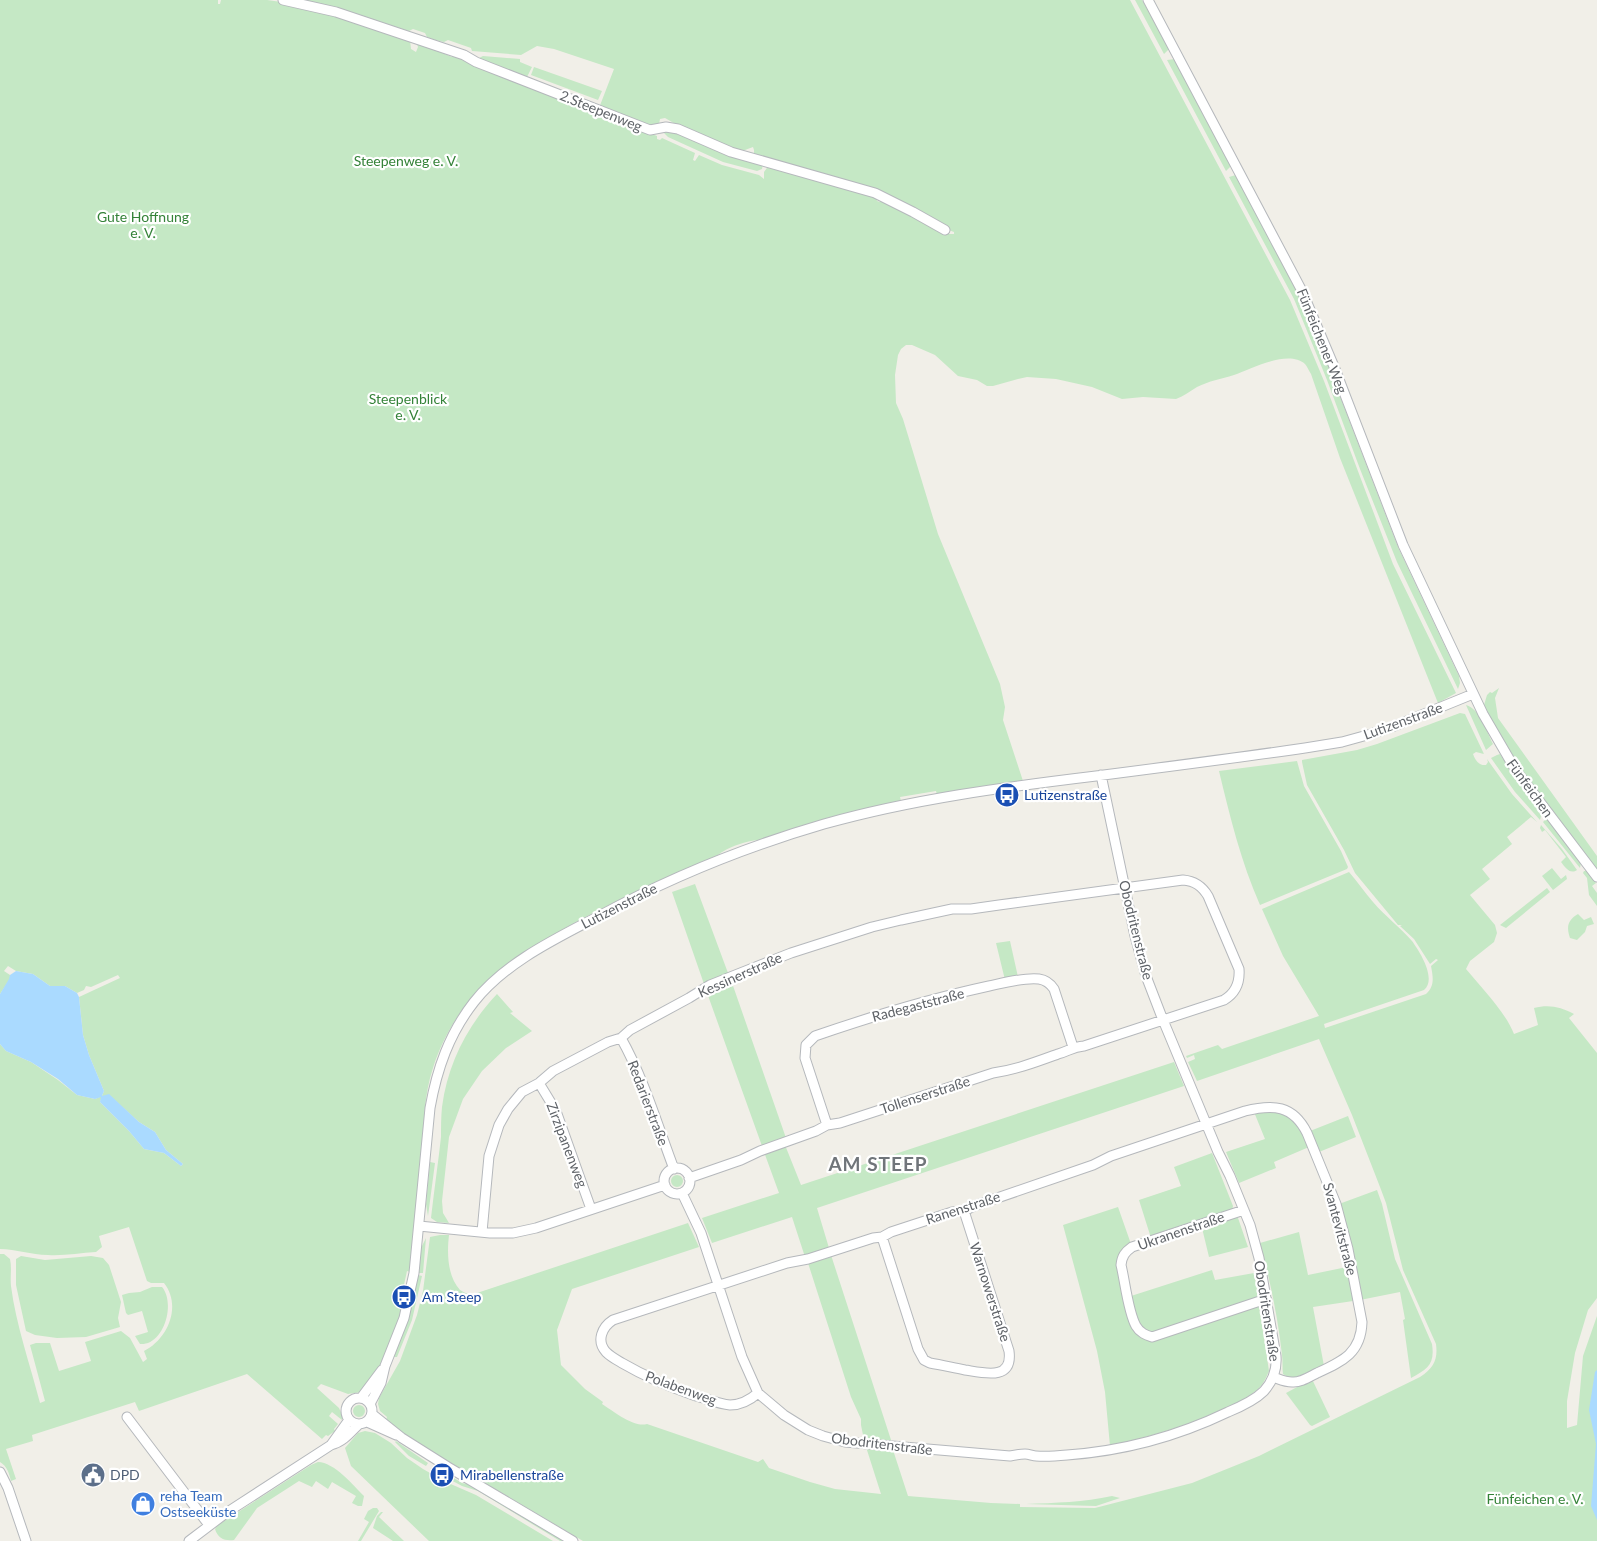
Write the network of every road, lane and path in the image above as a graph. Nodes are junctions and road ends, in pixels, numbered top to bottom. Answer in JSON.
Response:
{"nodes":[{"id":1,"x":283,"y":0,"type":"edge"},
{"id":2,"x":1148,"y":0,"type":"edge"},
{"id":3,"x":945,"y":230,"type":"dead end"},
{"id":4,"x":1473,"y":694,"type":"junction"},
{"id":5,"x":1101,"y":775,"type":"junction"},
{"id":6,"x":1597,"y":877,"type":"edge"},
{"id":7,"x":1125,"y":888,"type":"junction"},
{"id":8,"x":1163,"y":1020,"type":"junction"},
{"id":9,"x":621,"y":1038,"type":"junction"},
{"id":10,"x":1073,"y":1047,"type":"junction"},
{"id":11,"x":538,"y":1083,"type":"junction"},
{"id":12,"x":1206,"y":1124,"type":"junction"},
{"id":13,"x":827,"y":1125,"type":"junction"},
{"id":14,"x":674,"y":1169,"type":"junction"},
{"id":15,"x":689,"y":1178,"type":"junction"},
{"id":16,"x":665,"y":1185,"type":"junction"},
{"id":17,"x":682,"y":1192,"type":"junction"},
{"id":18,"x":591,"y":1209,"type":"junction"},
{"id":19,"x":1244,"y":1210,"type":"junction"},
{"id":20,"x":964,"y":1211,"type":"junction"},
{"id":21,"x":419,"y":1226,"type":"junction"},
{"id":22,"x":482,"y":1232,"type":"junction"},
{"id":23,"x":882,"y":1237,"type":"junction"},
{"id":24,"x":718,"y":1285,"type":"junction"},
{"id":25,"x":1267,"y":1300,"type":"junction"},
{"id":26,"x":385,"y":1366,"type":"junction"},
{"id":27,"x":1273,"y":1377,"type":"junction"},
{"id":28,"x":758,"y":1393,"type":"junction"},
{"id":29,"x":362,"y":1398,"type":"junction"},
{"id":30,"x":370,"y":1404,"type":"junction"},
{"id":31,"x":372,"y":1414,"type":"junction"},
{"id":32,"x":127,"y":1417,"type":"dead end"},
{"id":33,"x":349,"y":1420,"type":"junction"},
{"id":34,"x":362,"y":1424,"type":"junction"},
{"id":35,"x":402,"y":1438,"type":"junction"},
{"id":36,"x":331,"y":1445,"type":"junction"},
{"id":37,"x":0,"y":1472,"type":"edge"},
{"id":38,"x":209,"y":1525,"type":"junction"},
{"id":39,"x":26,"y":1541,"type":"edge"},
{"id":40,"x":189,"y":1541,"type":"edge"},
{"id":41,"x":573,"y":1541,"type":"edge"}],
"edges":[{"from":1,"to":3,"type":"street","name":"2.Steepenweg"},
{"from":2,"to":4,"type":"street","name":"Fünfeichener Weg"},
{"from":4,"to":5,"type":"street","name":"Lutizenstraße"},
{"from":4,"to":6,"type":"street","name":"Fünfeichen"},
{"from":5,"to":7,"type":"street","name":"Obodritenstraße"},
{"from":5,"to":21,"type":"street","name":"Lutizenstraße"},
{"from":7,"to":8,"type":"street","name":"Obodritenstraße"},
{"from":7,"to":8,"type":"street","name":"Kessinerstraße"},
{"from":7,"to":9,"type":"street","name":"Kessinerstraße"},
{"from":8,"to":10,"type":"street","name":"Tollenserstraße"},
{"from":8,"to":12,"type":"street","name":"Obodritenstraße"},
{"from":9,"to":11,"type":"street","name":"Kessinerstraße"},
{"from":9,"to":14,"type":"street","name":"Redarierstraße"},
{"from":10,"to":13,"type":"street","name":"Tollenserstraße"},
{"from":10,"to":13,"type":"street","name":"Radegaststraße"},
{"from":11,"to":18,"type":"street","name":"Zirzipanenweg"},
{"from":11,"to":22,"type":"street","name":"Kessinerstraße"},
{"from":12,"to":19,"type":"street","name":"Obodritenstraße"},
{"from":12,"to":20,"type":"street","name":"Ranenstraße"},
{"from":12,"to":27,"type":"street","name":"Svantevitstraße"},
{"from":13,"to":15,"type":"street","name":"Tollenserstraße"},
{"from":14,"to":15,"type":"street"},
{"from":14,"to":16,"type":"street"},
{"from":15,"to":17,"type":"street"},
{"from":16,"to":17,"type":"street"},
{"from":16,"to":18,"type":"street"},
{"from":17,"to":24,"type":"street","name":"Obodritenstraße"},
{"from":18,"to":22,"type":"street"},
{"from":19,"to":25,"type":"street","name":"Obodritenstraße"},
{"from":19,"to":25,"type":"street","name":"Ukranenstraße"},
{"from":20,"to":23,"type":"street","name":"Ranenstraße"},
{"from":20,"to":23,"type":"street","name":"Warnowerstraße"},
{"from":21,"to":22,"type":"street"},
{"from":21,"to":26,"type":"street","name":"Lutizenstraße"},
{"from":23,"to":24,"type":"street","name":"Ranenstraße"},
{"from":24,"to":28,"type":"street","name":"Obodritenstraße"},
{"from":24,"to":28,"type":"street","name":"Polabenweg"},
{"from":25,"to":27,"type":"street","name":"Obodritenstraße"},
{"from":26,"to":29,"type":"street","name":"Lutizenstraße"},
{"from":26,"to":30,"type":"street","name":"Lutizenstraße"},
{"from":27,"to":28,"type":"street","name":"Obodritenstraße"},
{"from":29,"to":30,"type":"street"},
{"from":29,"to":33,"type":"street"},
{"from":30,"to":31,"type":"street"},
{"from":31,"to":34,"type":"street"},
{"from":31,"to":35,"type":"street"},
{"from":32,"to":38,"type":"street"},
{"from":33,"to":34,"type":"street"},
{"from":33,"to":36,"type":"street"},
{"from":34,"to":35,"type":"street"},
{"from":34,"to":36,"type":"street"},
{"from":35,"to":41,"type":"street"},
{"from":36,"to":38,"type":"street"},
{"from":37,"to":39,"type":"street"},
{"from":38,"to":40,"type":"street"}]}
